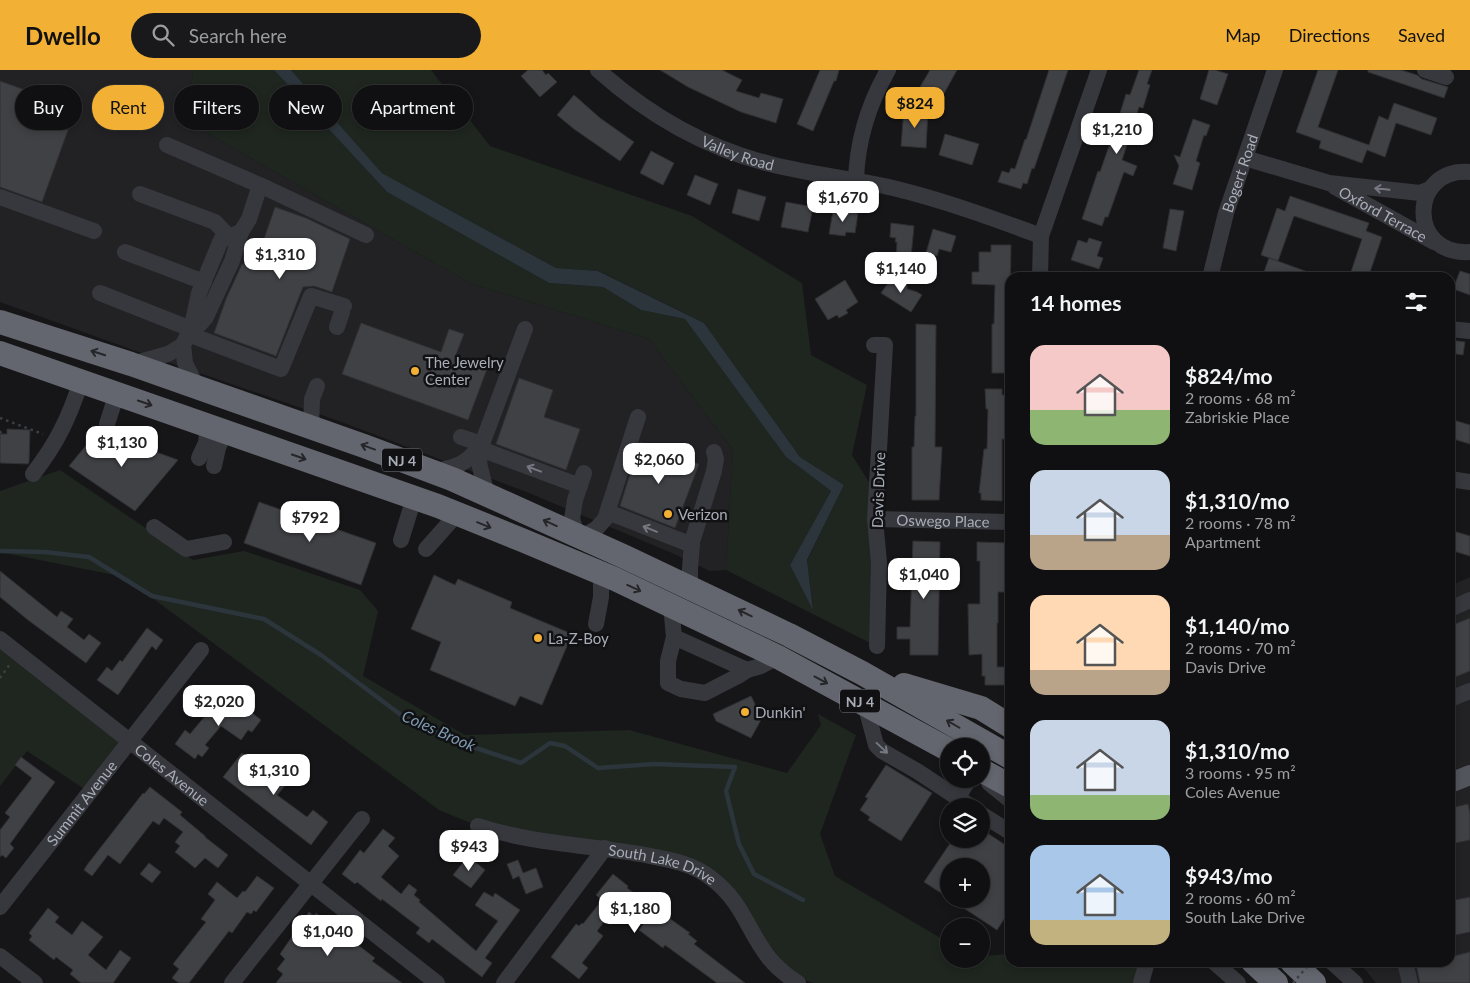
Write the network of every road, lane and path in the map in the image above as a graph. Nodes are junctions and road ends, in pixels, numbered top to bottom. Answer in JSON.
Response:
{"nodes":[{"id":1,"x":598,"y":70,"type":"edge"},
{"id":2,"x":888,"y":70,"type":"edge"},
{"id":3,"x":1099,"y":70,"type":"edge"},
{"id":4,"x":1275,"y":70,"type":"edge"},
{"id":5,"x":1425,"y":70,"type":"edge"},
{"id":6,"x":1446,"y":77,"type":"dead end"},
{"id":7,"x":167,"y":145,"type":"dead end"},
{"id":8,"x":1245,"y":158,"type":"junction"},
{"id":9,"x":1470,"y":172,"type":"edge"},
{"id":10,"x":856,"y":181,"type":"junction"},
{"id":11,"x":1329,"y":183,"type":"junction"},
{"id":12,"x":260,"y":185,"type":"junction"},
{"id":13,"x":1430,"y":189,"type":"junction"},
{"id":14,"x":140,"y":194,"type":"dead end"},
{"id":15,"x":0,"y":197,"type":"edge"},
{"id":16,"x":94,"y":231,"type":"dead end"},
{"id":17,"x":235,"y":235,"type":"junction"},
{"id":18,"x":366,"y":235,"type":"dead end"},
{"id":19,"x":1041,"y":236,"type":"junction"},
{"id":20,"x":1438,"y":244,"type":"junction"},
{"id":21,"x":124,"y":252,"type":"dead end"},
{"id":22,"x":1470,"y":252,"type":"edge"},
{"id":23,"x":1040,"y":272,"type":"edge"},
{"id":24,"x":1211,"y":272,"type":"edge"},
{"id":25,"x":204,"y":282,"type":"junction"},
{"id":26,"x":100,"y":293,"type":"dead end"},
{"id":27,"x":341,"y":315,"type":"dead end"},
{"id":28,"x":0,"y":322,"type":"edge"},
{"id":29,"x":525,"y":329,"type":"dead end"},
{"id":30,"x":1455,"y":330,"type":"edge"},
{"id":31,"x":1470,"y":331,"type":"edge"},
{"id":32,"x":189,"y":333,"type":"junction"},
{"id":33,"x":874,"y":345,"type":"dead end"},
{"id":34,"x":0,"y":352,"type":"edge"},
{"id":35,"x":131,"y":364,"type":"junction"},
{"id":36,"x":81,"y":381,"type":"junction"},
{"id":37,"x":317,"y":386,"type":"dead end"},
{"id":38,"x":197,"y":387,"type":"junction"},
{"id":39,"x":117,"y":393,"type":"junction"},
{"id":40,"x":638,"y":417,"type":"dead end"},
{"id":41,"x":0,"y":418,"type":"edge"},
{"id":42,"x":107,"y":424,"type":"dead end"},
{"id":43,"x":311,"y":427,"type":"junction"},
{"id":44,"x":217,"y":428,"type":"junction"},
{"id":45,"x":46,"y":435,"type":"dead end"},
{"id":46,"x":461,"y":437,"type":"dead end"},
{"id":47,"x":482,"y":444,"type":"junction"},
{"id":48,"x":714,"y":452,"type":"dead end"},
{"id":49,"x":206,"y":462,"type":"dead end"},
{"id":50,"x":434,"y":472,"type":"junction"},
{"id":51,"x":33,"y":474,"type":"dead end"},
{"id":52,"x":1455,"y":480,"type":"edge"},
{"id":53,"x":1470,"y":482,"type":"edge"},
{"id":54,"x":486,"y":494,"type":"junction"},
{"id":55,"x":414,"y":498,"type":"junction"},
{"id":56,"x":608,"y":512,"type":"junction"},
{"id":57,"x":457,"y":514,"type":"junction"},
{"id":58,"x":875,"y":519,"type":"junction"},
{"id":59,"x":1005,"y":522,"type":"edge"},
{"id":60,"x":154,"y":527,"type":"dead end"},
{"id":61,"x":579,"y":536,"type":"junction"},
{"id":62,"x":401,"y":540,"type":"dead end"},
{"id":63,"x":224,"y":542,"type":"dead end"},
{"id":64,"x":692,"y":545,"type":"junction"},
{"id":65,"x":426,"y":548,"type":"dead end"},
{"id":66,"x":601,"y":573,"type":"junction"},
{"id":67,"x":690,"y":587,"type":"junction"},
{"id":68,"x":1470,"y":600,"type":"edge"},
{"id":69,"x":671,"y":605,"type":"junction"},
{"id":70,"x":1455,"y":607,"type":"edge"},
{"id":71,"x":596,"y":624,"type":"dead end"},
{"id":72,"x":674,"y":637,"type":"junction"},
{"id":73,"x":0,"y":639,"type":"edge"},
{"id":74,"x":877,"y":646,"type":"dead end"},
{"id":75,"x":201,"y":650,"type":"dead end"},
{"id":76,"x":778,"y":657,"type":"junction"},
{"id":77,"x":747,"y":670,"type":"junction"},
{"id":78,"x":862,"y":673,"type":"junction"},
{"id":79,"x":1470,"y":692,"type":"edge"},
{"id":80,"x":1455,"y":697,"type":"edge"},
{"id":81,"x":866,"y":704,"type":"junction"},
{"id":82,"x":980,"y":708,"type":"junction"},
{"id":83,"x":1005,"y":712,"type":"edge"},
{"id":84,"x":1005,"y":723,"type":"edge"},
{"id":85,"x":130,"y":742,"type":"junction"},
{"id":86,"x":940,"y":746,"type":"edge"},
{"id":87,"x":1005,"y":754,"type":"edge"},
{"id":88,"x":990,"y":775,"type":"edge"},
{"id":89,"x":1470,"y":775,"type":"edge"},
{"id":90,"x":1455,"y":781,"type":"edge"},
{"id":91,"x":1005,"y":783,"type":"edge"},
{"id":92,"x":990,"y":784,"type":"edge"},
{"id":93,"x":1005,"y":796,"type":"edge"},
{"id":94,"x":958,"y":798,"type":"edge"},
{"id":95,"x":362,"y":819,"type":"dead end"},
{"id":96,"x":990,"y":820,"type":"edge"},
{"id":97,"x":478,"y":826,"type":"dead end"},
{"id":98,"x":1005,"y":829,"type":"edge"},
{"id":99,"x":605,"y":848,"type":"junction"},
{"id":100,"x":310,"y":884,"type":"junction"},
{"id":101,"x":0,"y":907,"type":"edge"},
{"id":102,"x":0,"y":956,"type":"edge"},
{"id":103,"x":1146,"y":967,"type":"edge"},
{"id":104,"x":1220,"y":967,"type":"edge"},
{"id":105,"x":1258,"y":967,"type":"edge"},
{"id":106,"x":1297,"y":967,"type":"edge"},
{"id":107,"x":1306,"y":967,"type":"edge"},
{"id":108,"x":1337,"y":967,"type":"edge"},
{"id":109,"x":1406,"y":967,"type":"edge"},
{"id":110,"x":779,"y":978,"type":"edge"},
{"id":111,"x":35,"y":983,"type":"edge"},
{"id":112,"x":232,"y":983,"type":"edge"},
{"id":113,"x":438,"y":983,"type":"edge"},
{"id":114,"x":504,"y":983,"type":"edge"},
{"id":115,"x":798,"y":983,"type":"edge"},
{"id":116,"x":1141,"y":983,"type":"edge"},
{"id":117,"x":1238,"y":983,"type":"edge"},
{"id":118,"x":1276,"y":983,"type":"edge"},
{"id":119,"x":1294,"y":983,"type":"edge"},
{"id":120,"x":1314,"y":983,"type":"edge"},
{"id":121,"x":1355,"y":983,"type":"edge"},
{"id":122,"x":1410,"y":983,"type":"edge"}],
"edges":[{"from":1,"to":10,"type":"street","name":"Valley Road"},
{"from":2,"to":10,"type":"street"},
{"from":3,"to":19,"type":"street"},
{"from":4,"to":8,"type":"street","name":"Bogert Road"},
{"from":5,"to":6,"type":"street"},
{"from":7,"to":12,"type":"street"},
{"from":8,"to":11,"type":"street","name":"Oxford Terrace"},
{"from":8,"to":24,"type":"street","name":"Bogert Road"},
{"from":9,"to":13,"type":"street"},
{"from":10,"to":19,"type":"street","name":"Valley Road"},
{"from":13,"to":11,"type":"street","name":"Oxford Terrace","one_way":true},
{"from":11,"to":20,"type":"street","name":"Oxford Terrace"},
{"from":12,"to":17,"type":"street"},
{"from":12,"to":18,"type":"street"},
{"from":13,"to":20,"type":"street","name":"Oxford Terrace"},
{"from":14,"to":17,"type":"street"},
{"from":15,"to":16,"type":"street"},
{"from":17,"to":25,"type":"street"},
{"from":17,"to":32,"type":"street"},
{"from":19,"to":23,"type":"street"},
{"from":20,"to":22,"type":"street","name":"Oxford Terrace"},
{"from":21,"to":25,"type":"street"},
{"from":25,"to":32,"type":"street"},
{"from":26,"to":32,"type":"street"},
{"from":27,"to":32,"type":"street"},
{"from":35,"to":28,"type":"highway","number":"NJ 4","one_way":true},
{"from":29,"to":47,"type":"street"},
{"from":30,"to":31,"type":"street"},
{"from":32,"to":35,"type":"street"},
{"from":32,"to":38,"type":"street"},
{"from":33,"to":58,"type":"street","name":"Davis Drive"},
{"from":34,"to":36,"type":"highway","number":"NJ 4"},
{"from":35,"to":38,"type":"highway","number":"NJ 4"},
{"from":36,"to":39,"type":"highway","number":"NJ 4"},
{"from":36,"to":51,"type":"street"},
{"from":37,"to":43,"type":"street"},
{"from":38,"to":43,"type":"highway","number":"NJ 4"},
{"from":39,"to":42,"type":"street"},
{"from":39,"to":44,"type":"highway","number":"NJ 4","one_way":true},
{"from":40,"to":56,"type":"street"},
{"from":41,"to":45,"type":"path"},
{"from":50,"to":43,"type":"highway","number":"NJ 4","one_way":true},
{"from":44,"to":49,"type":"street"},
{"from":44,"to":55,"type":"highway","number":"NJ 4","one_way":true},
{"from":46,"to":47,"type":"street"},
{"from":47,"to":50,"type":"street"},
{"from":47,"to":54,"type":"street"},
{"from":61,"to":47,"type":"street","one_way":true},
{"from":48,"to":64,"type":"street"},
{"from":50,"to":54,"type":"highway","number":"NJ 4"},
{"from":52,"to":53,"type":"street"},
{"from":61,"to":54,"type":"highway","number":"NJ 4","one_way":true},
{"from":55,"to":57,"type":"highway","number":"NJ 4"},
{"from":55,"to":62,"type":"street"},
{"from":56,"to":61,"type":"street"},
{"from":64,"to":56,"type":"street","one_way":true},
{"from":57,"to":65,"type":"street"},
{"from":57,"to":66,"type":"highway","number":"NJ 4","one_way":true},
{"from":58,"to":59,"type":"street","name":"Oswego Place"},
{"from":58,"to":74,"type":"street","name":"Davis Drive"},
{"from":60,"to":63,"type":"street"},
{"from":61,"to":67,"type":"highway","number":"NJ 4"},
{"from":64,"to":67,"type":"street"},
{"from":66,"to":69,"type":"highway","number":"NJ 4","one_way":true},
{"from":66,"to":71,"type":"street"},
{"from":78,"to":67,"type":"highway","number":"NJ 4","one_way":true},
{"from":68,"to":70,"type":"street"},
{"from":69,"to":72,"type":"street"},
{"from":69,"to":76,"type":"highway","number":"NJ 4"},
{"from":72,"to":77,"type":"street"},
{"from":72,"to":77,"type":"street"},
{"from":73,"to":85,"type":"street","name":"Coles Avenue"},
{"from":75,"to":85,"type":"street","name":"Summit Avenue"},
{"from":76,"to":77,"type":"street"},
{"from":76,"to":81,"type":"highway","number":"NJ 4","one_way":true},
{"from":78,"to":82,"type":"highway"},
{"from":87,"to":78,"type":"highway","number":"NJ 4","one_way":true},
{"from":79,"to":80,"type":"street"},
{"from":81,"to":86,"type":"highway","number":"NJ 4"},
{"from":81,"to":94,"type":"street","one_way":true},
{"from":82,"to":83,"type":"highway"},
{"from":82,"to":84,"type":"highway"},
{"from":85,"to":100,"type":"street","name":"Coles Avenue"},
{"from":85,"to":101,"type":"street","name":"Summit Avenue"},
{"from":88,"to":91,"type":"highway"},
{"from":89,"to":90,"type":"main road"},
{"from":92,"to":93,"type":"street"},
{"from":95,"to":100,"type":"street"},
{"from":96,"to":98,"type":"street"},
{"from":97,"to":99,"type":"street","name":"South Lake Drive"},
{"from":99,"to":110,"type":"street","name":"South Lake Drive"},
{"from":99,"to":114,"type":"street"},
{"from":100,"to":112,"type":"street"},
{"from":100,"to":113,"type":"street","name":"Coles Avenue"},
{"from":102,"to":111,"type":"street"},
{"from":103,"to":116,"type":"street"},
{"from":104,"to":117,"type":"street"},
{"from":105,"to":118,"type":"highway"},
{"from":106,"to":120,"type":"highway"},
{"from":107,"to":119,"type":"path","bridge":true},
{"from":108,"to":121,"type":"street"},
{"from":109,"to":122,"type":"street"},
{"from":110,"to":115,"type":"street","name":"South Lake Drive"}]}
